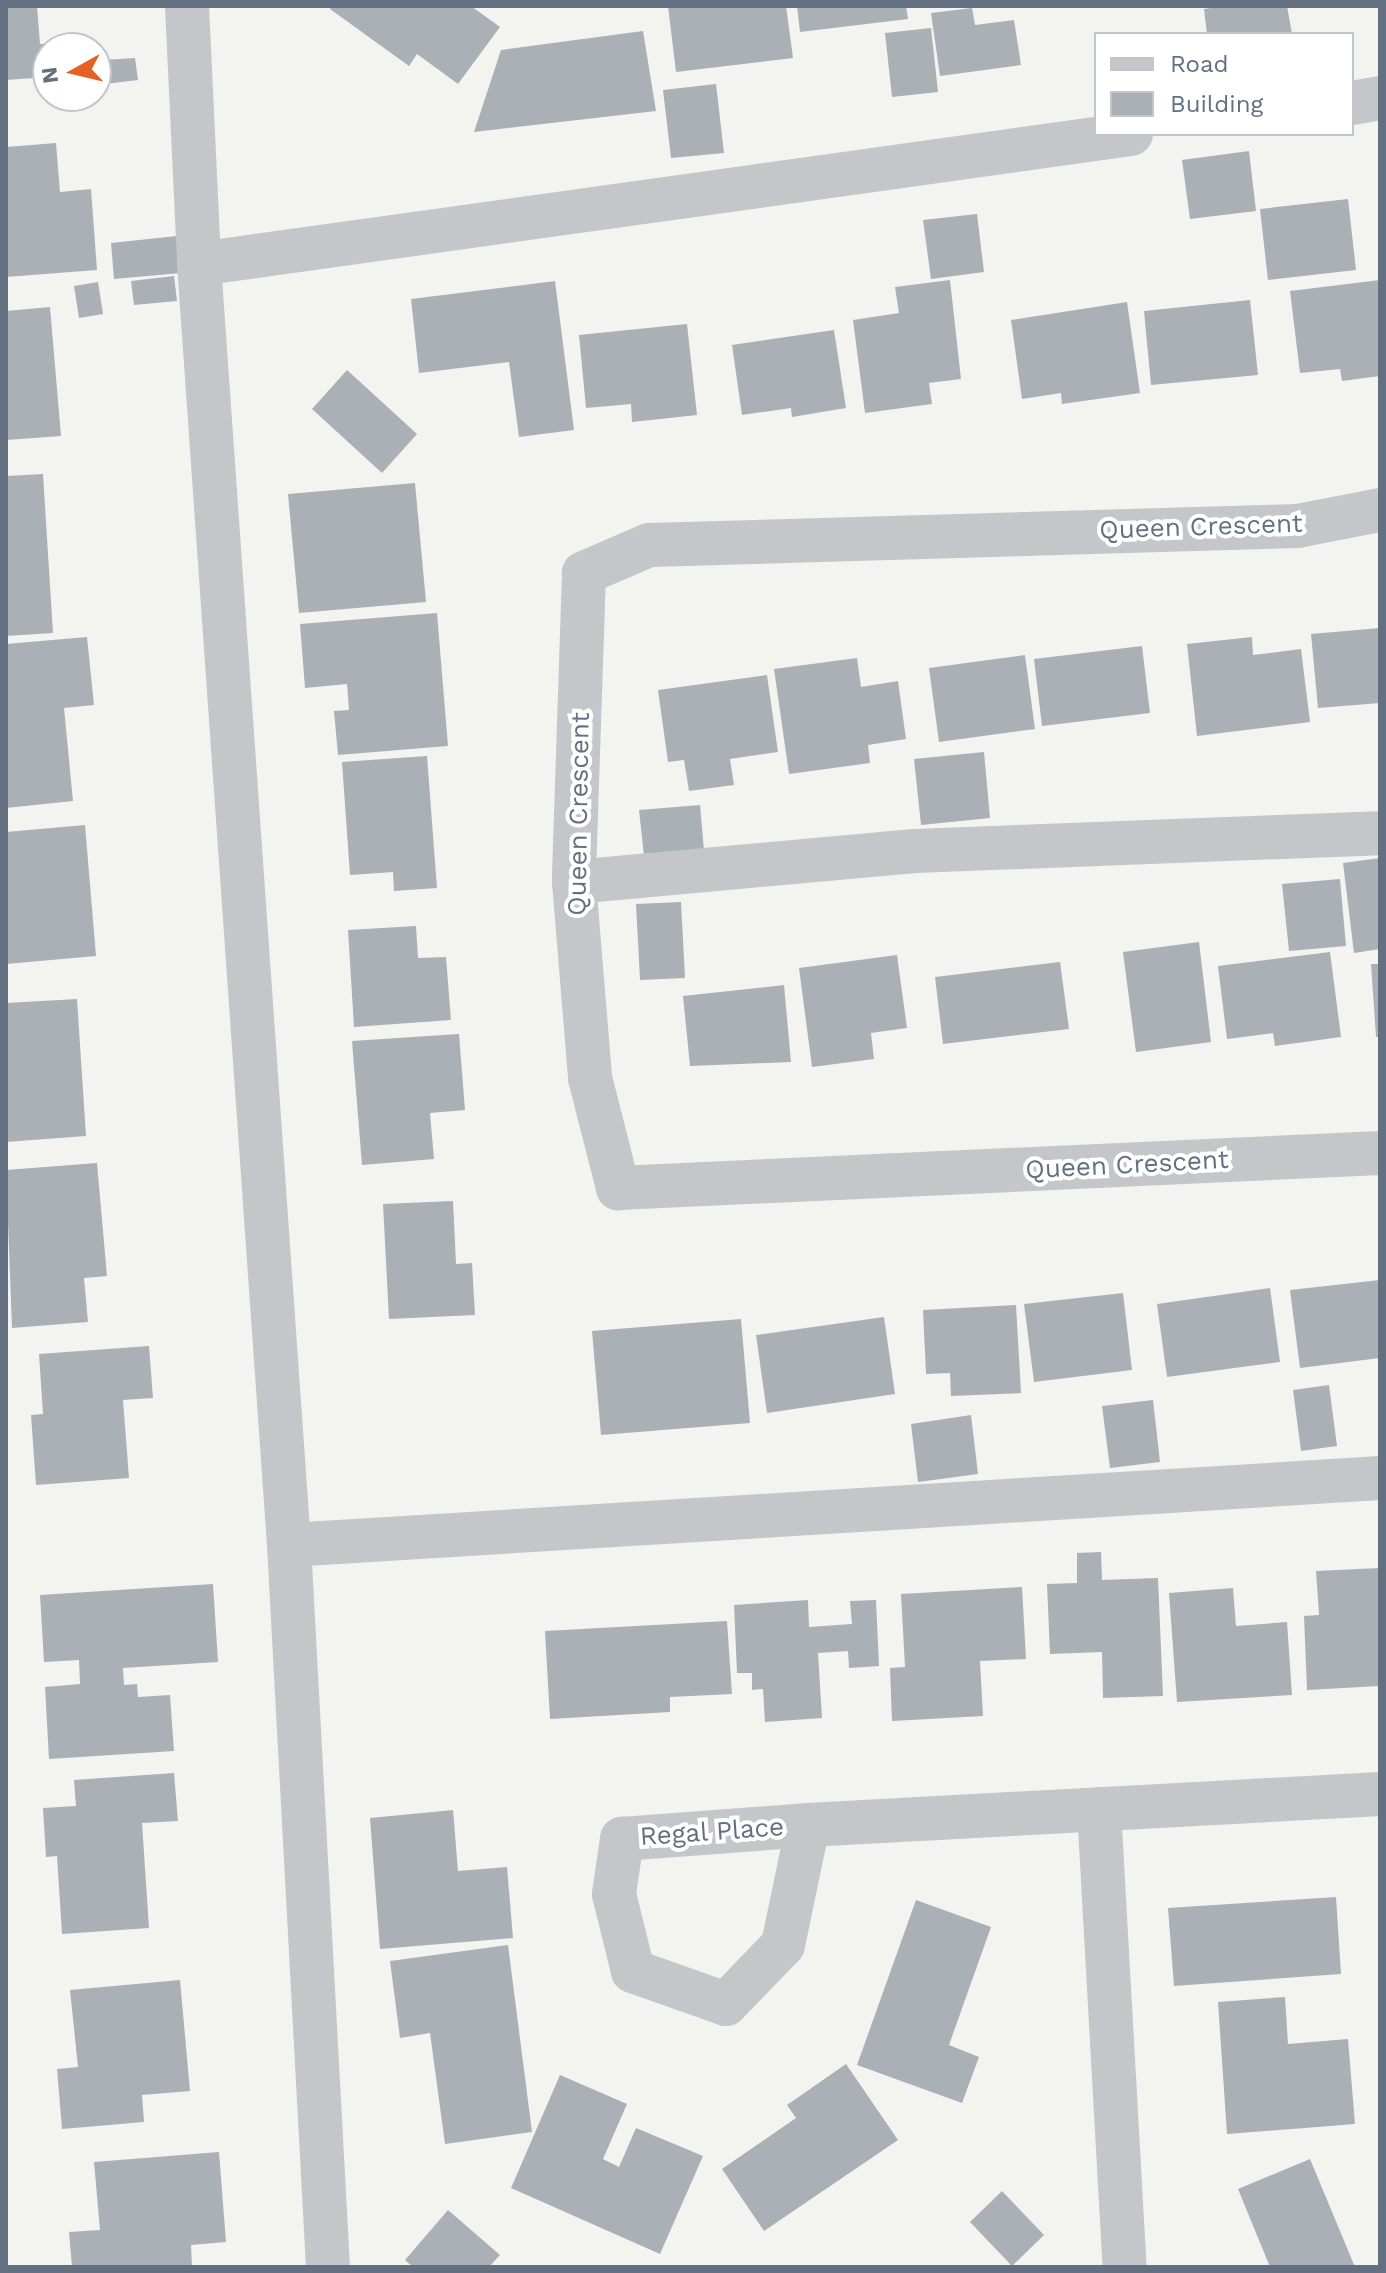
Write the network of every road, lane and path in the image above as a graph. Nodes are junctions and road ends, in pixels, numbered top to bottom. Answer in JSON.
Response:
{"nodes":[{"id":1,"x":187,"y":6,"type":"edge"},
{"id":2,"x":1380,"y":98,"type":"edge"},
{"id":3,"x":1354,"y":103,"type":"edge"},
{"id":4,"x":1117,"y":136,"type":"edge"},
{"id":5,"x":199,"y":264,"type":"junction"},
{"id":6,"x":1380,"y":510,"type":"edge"},
{"id":7,"x":1380,"y":833,"type":"edge"},
{"id":8,"x":574,"y":882,"type":"junction"},
{"id":9,"x":1380,"y":1153,"type":"edge"},
{"id":10,"x":1380,"y":1478,"type":"edge"},
{"id":11,"x":289,"y":1545,"type":"junction"},
{"id":12,"x":1380,"y":1794,"type":"edge"},
{"id":13,"x":1099,"y":1809,"type":"junction"},
{"id":14,"x":808,"y":1825,"type":"junction"},
{"id":15,"x":328,"y":2267,"type":"edge"},
{"id":16,"x":1125,"y":2267,"type":"edge"}],
"edges":[{"from":1,"to":5,"type":"street"},
{"from":2,"to":3,"type":"street"},
{"from":4,"to":5,"type":"street"},
{"from":5,"to":11,"type":"street"},
{"from":6,"to":8,"type":"street","name":"Queen Crescent"},
{"from":7,"to":8,"type":"street"},
{"from":8,"to":9,"type":"street","name":"Queen Crescent"},
{"from":10,"to":11,"type":"street"},
{"from":11,"to":15,"type":"street"},
{"from":12,"to":13,"type":"street","name":"Regal Place"},
{"from":13,"to":14,"type":"street","name":"Regal Place"},
{"from":13,"to":16,"type":"street"},
{"from":14,"to":14,"type":"street","name":"Regal Place"}]}
